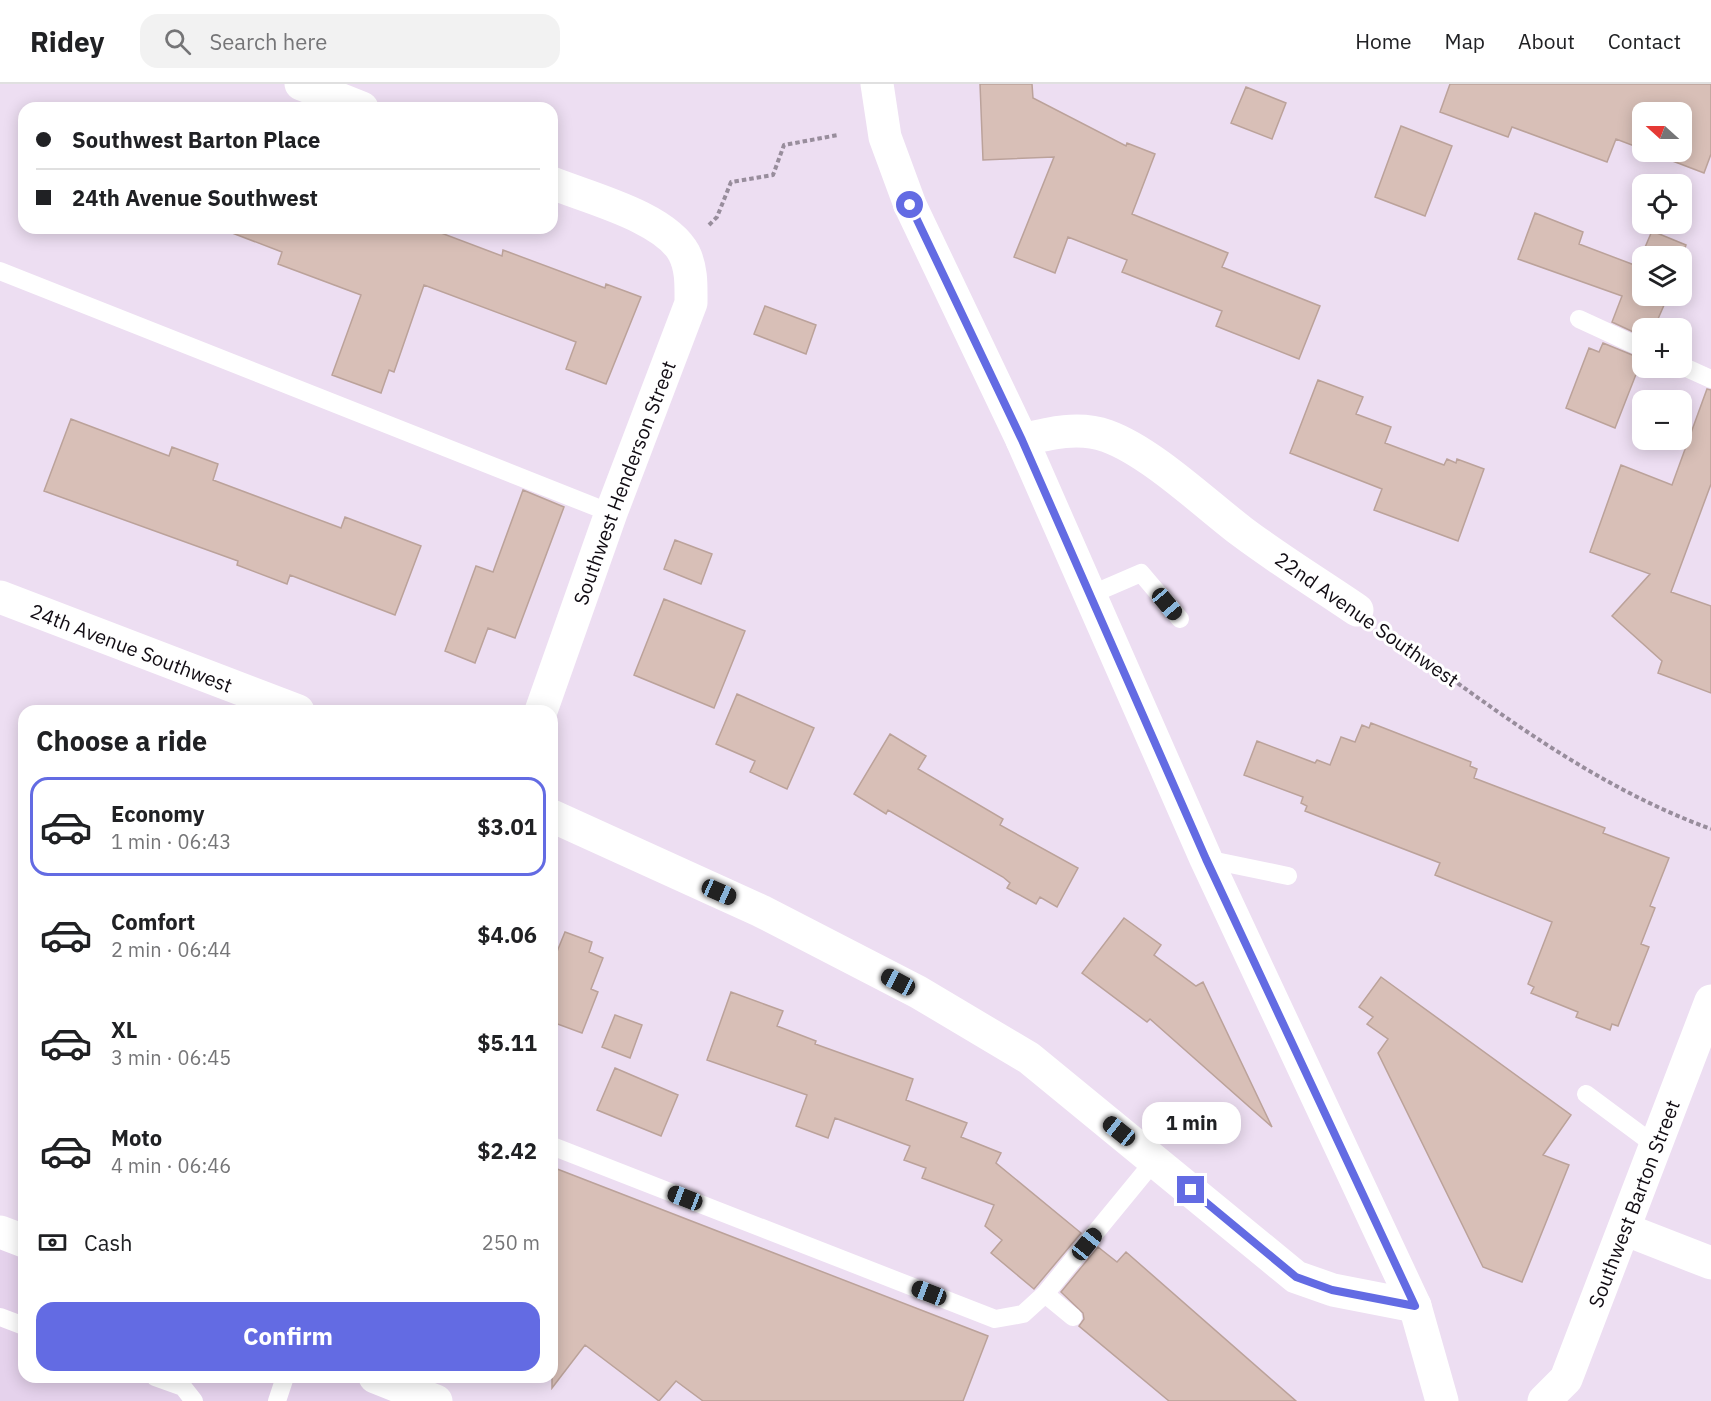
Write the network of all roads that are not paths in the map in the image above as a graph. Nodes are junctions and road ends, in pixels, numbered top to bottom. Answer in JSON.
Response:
{"nodes":[{"id":1,"x":301,"y":84,"type":"edge"},
{"id":2,"x":877,"y":84,"type":"edge"},
{"id":3,"x":347,"y":102,"type":"edge"},
{"id":4,"x":558,"y":185,"type":"edge"},
{"id":5,"x":0,"y":271,"type":"edge"},
{"id":6,"x":1579,"y":319,"type":"dead end"},
{"id":7,"x":1632,"y":343,"type":"edge"},
{"id":8,"x":1692,"y":370,"type":"edge"},
{"id":9,"x":1711,"y":379,"type":"edge"},
{"id":10,"x":1022,"y":440,"type":"junction"},
{"id":11,"x":611,"y":513,"type":"junction"},
{"id":12,"x":1090,"y":595,"type":"junction"},
{"id":13,"x":0,"y":597,"type":"edge"},
{"id":14,"x":1357,"y":610,"type":"road end"},
{"id":15,"x":1180,"y":619,"type":"dead end"},
{"id":16,"x":282,"y":705,"type":"edge"},
{"id":17,"x":543,"y":705,"type":"edge"},
{"id":18,"x":558,"y":819,"type":"edge"},
{"id":19,"x":1206,"y":859,"type":"junction"},
{"id":20,"x":1288,"y":876,"type":"dead end"},
{"id":21,"x":1711,"y":1001,"type":"edge"},
{"id":22,"x":1586,"y":1094,"type":"dead end"},
{"id":23,"x":1656,"y":1146,"type":"junction"},
{"id":24,"x":558,"y":1148,"type":"edge"},
{"id":25,"x":1155,"y":1160,"type":"junction"},
{"id":26,"x":1624,"y":1229,"type":"junction"},
{"id":27,"x":0,"y":1232,"type":"edge"},
{"id":28,"x":18,"y":1239,"type":"edge"},
{"id":29,"x":1711,"y":1263,"type":"edge"},
{"id":30,"x":1045,"y":1294,"type":"junction"},
{"id":31,"x":1415,"y":1306,"type":"junction"},
{"id":32,"x":0,"y":1317,"type":"edge"},
{"id":33,"x":1073,"y":1317,"type":"dead end"},
{"id":34,"x":18,"y":1324,"type":"edge"},
{"id":35,"x":170,"y":1383,"type":"edge"},
{"id":36,"x":283,"y":1383,"type":"edge"},
{"id":37,"x":390,"y":1383,"type":"edge"},
{"id":38,"x":194,"y":1401,"type":"edge"},
{"id":39,"x":277,"y":1401,"type":"edge"},
{"id":40,"x":436,"y":1401,"type":"edge"},
{"id":41,"x":1442,"y":1401,"type":"edge"},
{"id":42,"x":1545,"y":1401,"type":"edge"}],
"edges":[{"from":1,"to":3,"type":"street"},
{"from":2,"to":10,"type":"street"},
{"from":4,"to":11,"type":"street","name":"Southwest Henderson Street"},
{"from":5,"to":11,"type":"lane"},
{"from":6,"to":7,"type":"lane"},
{"from":8,"to":9,"type":"lane"},
{"from":10,"to":12,"type":"street"},
{"from":10,"to":14,"type":"street","name":"22nd Avenue Southwest"},
{"from":11,"to":17,"type":"street","name":"Southwest Henderson Street"},
{"from":12,"to":15,"type":"lane"},
{"from":12,"to":19,"type":"street"},
{"from":13,"to":16,"type":"street","name":"24th Avenue Southwest"},
{"from":18,"to":25,"type":"street"},
{"from":19,"to":20,"type":"lane"},
{"from":19,"to":31,"type":"street"},
{"from":21,"to":23,"type":"street","name":"Southwest Barton Street"},
{"from":22,"to":23,"type":"lane"},
{"from":23,"to":26,"type":"street","name":"Southwest Barton Street"},
{"from":24,"to":30,"type":"lane"},
{"from":25,"to":30,"type":"lane"},
{"from":25,"to":31,"type":"street"},
{"from":26,"to":29,"type":"street"},
{"from":26,"to":42,"type":"street","name":"Southwest Barton Street"},
{"from":27,"to":28,"type":"street"},
{"from":30,"to":33,"type":"lane"},
{"from":31,"to":41,"type":"street"},
{"from":32,"to":34,"type":"lane"},
{"from":35,"to":38,"type":"lane"},
{"from":36,"to":39,"type":"lane"},
{"from":37,"to":40,"type":"street"}]}
